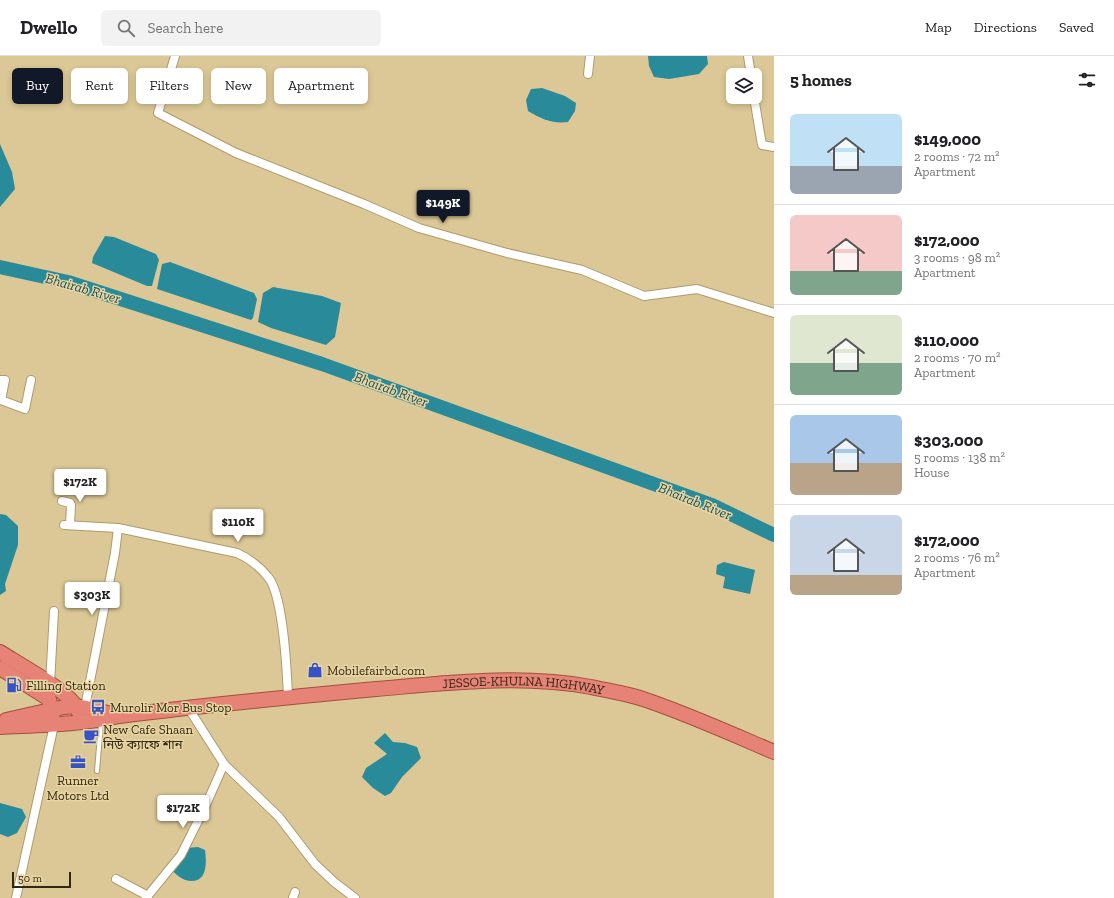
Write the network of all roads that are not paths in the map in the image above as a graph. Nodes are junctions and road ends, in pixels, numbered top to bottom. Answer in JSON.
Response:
{"nodes":[{"id":1,"x":175,"y":56,"type":"edge"},
{"id":2,"x":590,"y":56,"type":"edge"},
{"id":3,"x":748,"y":56,"type":"edge"},
{"id":4,"x":750,"y":68,"type":"edge"},
{"id":5,"x":588,"y":74,"type":"dead end"},
{"id":6,"x":755,"y":104,"type":"edge"},
{"id":7,"x":774,"y":147,"type":"edge"},
{"id":8,"x":774,"y":313,"type":"edge"},
{"id":9,"x":0,"y":380,"type":"edge"},
{"id":10,"x":31,"y":380,"type":"dead end"},
{"id":11,"x":62,"y":501,"type":"dead end"},
{"id":12,"x":118,"y":528,"type":"junction"},
{"id":13,"x":54,"y":611,"type":"dead end"},
{"id":14,"x":0,"y":652,"type":"edge"},
{"id":15,"x":0,"y":668,"type":"edge"},
{"id":16,"x":50,"y":684,"type":"junction"},
{"id":17,"x":288,"y":697,"type":"junction"},
{"id":18,"x":81,"y":706,"type":"junction"},
{"id":19,"x":189,"y":709,"type":"junction"},
{"id":20,"x":51,"y":710,"type":"junction"},
{"id":21,"x":119,"y":716,"type":"junction"},
{"id":22,"x":101,"y":720,"type":"junction"},
{"id":23,"x":0,"y":722,"type":"edge"},
{"id":24,"x":80,"y":722,"type":"junction"},
{"id":25,"x":54,"y":725,"type":"junction"},
{"id":26,"x":0,"y":727,"type":"edge"},
{"id":27,"x":774,"y":752,"type":"edge"},
{"id":28,"x":224,"y":764,"type":"junction"},
{"id":29,"x":97,"y":772,"type":"dead end"},
{"id":30,"x":116,"y":879,"type":"dead end"},
{"id":31,"x":147,"y":897,"type":"edge"},
{"id":32,"x":16,"y":898,"type":"edge"},
{"id":33,"x":355,"y":898,"type":"edge"}],
"edges":[{"from":1,"to":8,"type":"street"},
{"from":2,"to":5,"type":"street"},
{"from":3,"to":4,"type":"street"},
{"from":6,"to":7,"type":"street"},
{"from":9,"to":10,"type":"street"},
{"from":11,"to":12,"type":"street"},
{"from":12,"to":17,"type":"street"},
{"from":12,"to":18,"type":"street"},
{"from":13,"to":16,"type":"street"},
{"from":14,"to":16,"type":"highway"},
{"from":15,"to":20,"type":"highway"},
{"from":16,"to":18,"type":"highway"},
{"from":17,"to":19,"type":"highway","name":"JESSOE-KHULNA HIGHWAY"},
{"from":17,"to":27,"type":"highway","name":"JESSOE-KHULNA HIGHWAY"},
{"from":18,"to":20,"type":"highway"},
{"from":18,"to":21,"type":"highway"},
{"from":18,"to":24,"type":"highway"},
{"from":19,"to":21,"type":"highway","name":"JESSOE-KHULNA HIGHWAY"},
{"from":19,"to":28,"type":"street"},
{"from":20,"to":23,"type":"highway"},
{"from":20,"to":25,"type":"highway"},
{"from":21,"to":22,"type":"highway"},
{"from":22,"to":24,"type":"highway"},
{"from":22,"to":29,"type":"lane"},
{"from":24,"to":25,"type":"highway"},
{"from":25,"to":26,"type":"highway"},
{"from":25,"to":32,"type":"street"},
{"from":28,"to":31,"type":"street"},
{"from":28,"to":33,"type":"street"},
{"from":30,"to":31,"type":"street"}]}
